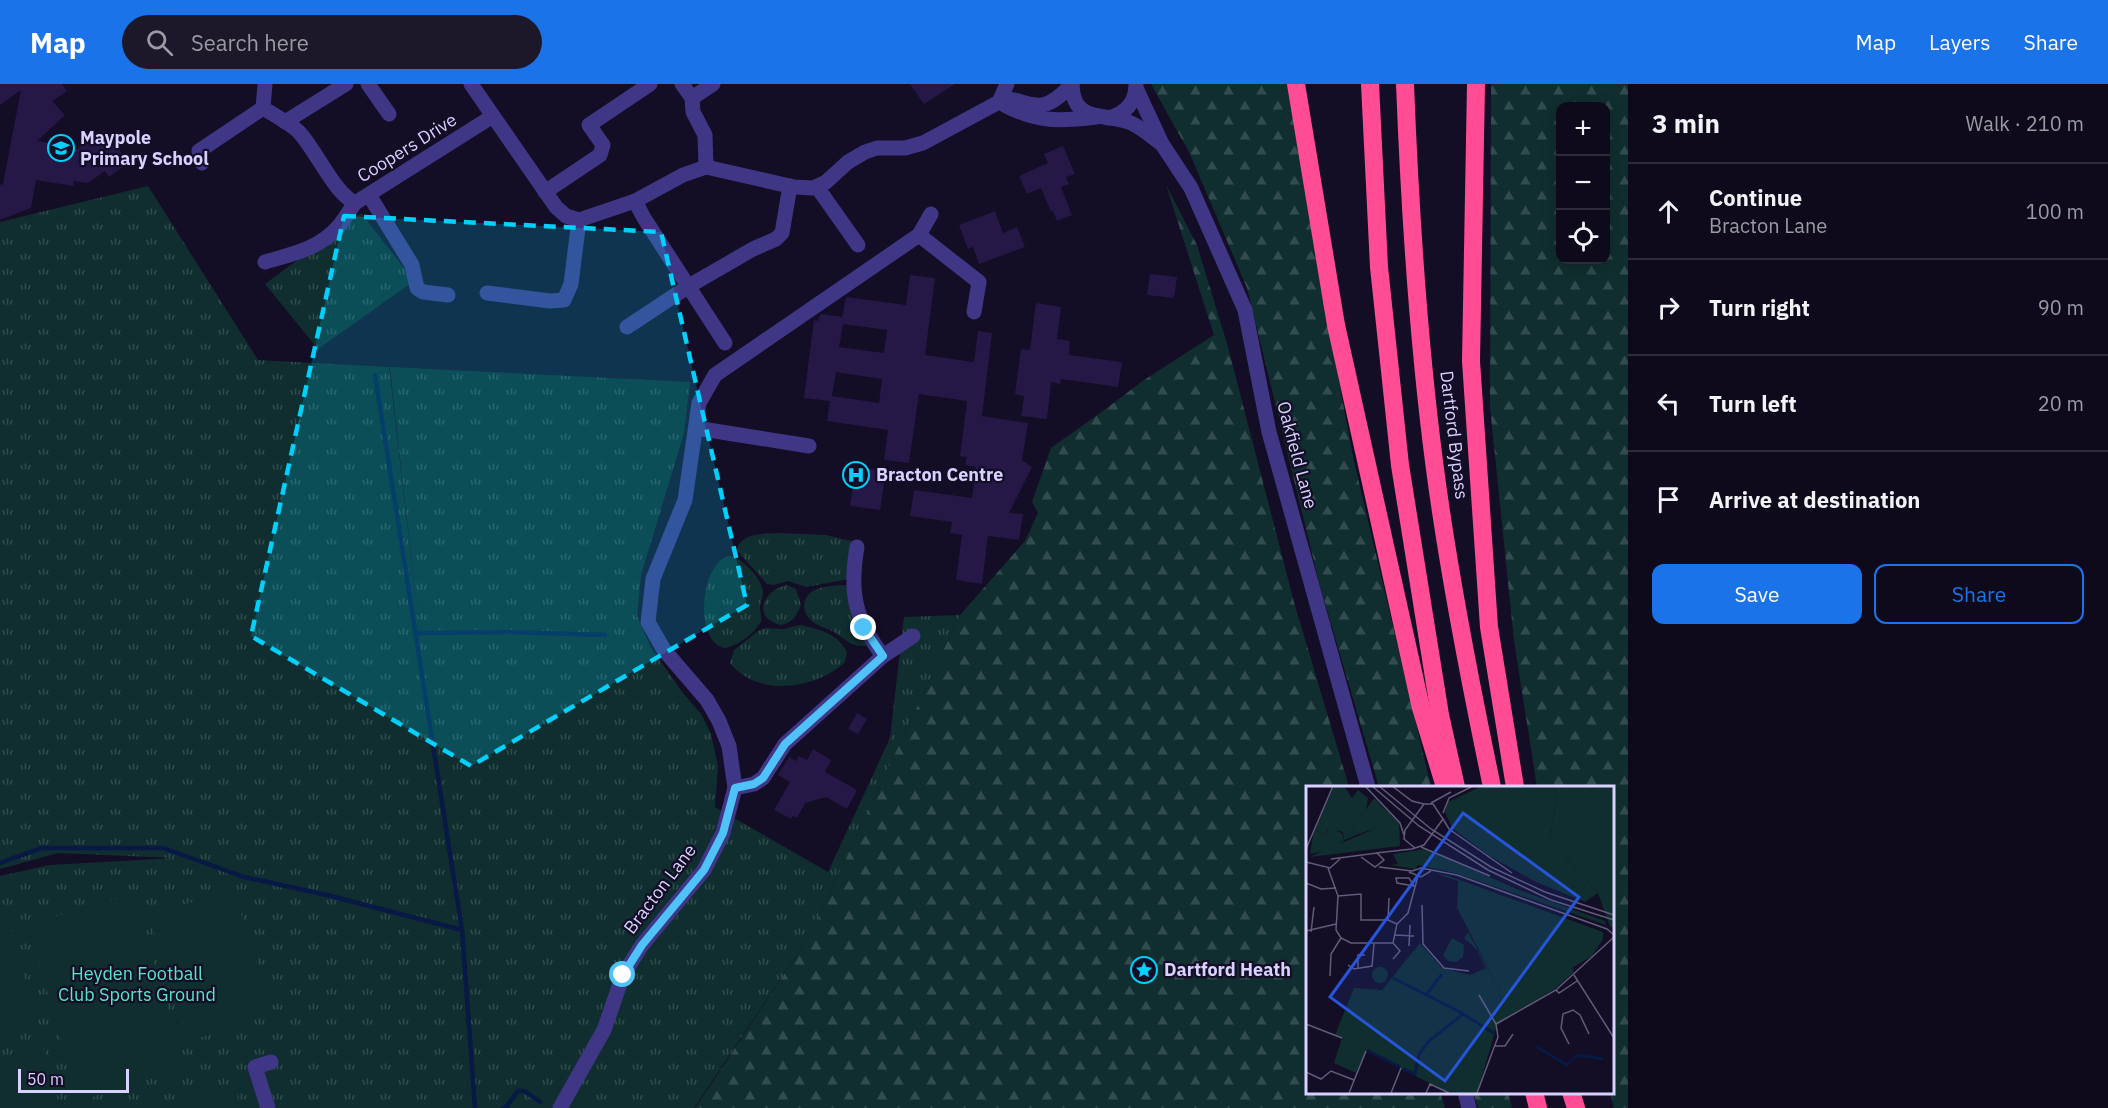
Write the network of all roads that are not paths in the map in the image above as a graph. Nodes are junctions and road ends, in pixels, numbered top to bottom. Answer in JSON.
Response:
{"nodes":[{"id":1,"x":265,"y":84,"type":"edge"},
{"id":2,"x":346,"y":84,"type":"edge"},
{"id":3,"x":368,"y":84,"type":"edge"},
{"id":4,"x":650,"y":84,"type":"edge"},
{"id":5,"x":682,"y":84,"type":"edge"},
{"id":6,"x":713,"y":84,"type":"edge"},
{"id":7,"x":995,"y":84,"type":"edge"},
{"id":8,"x":1007,"y":84,"type":"edge"},
{"id":9,"x":1072,"y":84,"type":"edge"},
{"id":10,"x":1296,"y":84,"type":"edge"},
{"id":11,"x":1370,"y":84,"type":"edge"},
{"id":12,"x":1405,"y":84,"type":"edge"},
{"id":13,"x":1476,"y":84,"type":"edge"},
{"id":14,"x":474,"y":85,"type":"edge"},
{"id":15,"x":1136,"y":86,"type":"edge"},
{"id":16,"x":692,"y":98,"type":"junction"},
{"id":17,"x":999,"y":102,"type":"junction"},
{"id":18,"x":263,"y":108,"type":"junction"},
{"id":19,"x":389,"y":114,"type":"dead end"},
{"id":20,"x":493,"y":116,"type":"junction"},
{"id":21,"x":1102,"y":118,"type":"junction"},
{"id":22,"x":285,"y":123,"type":"junction"},
{"id":23,"x":1162,"y":144,"type":"junction"},
{"id":24,"x":202,"y":164,"type":"dead end"},
{"id":25,"x":706,"y":167,"type":"junction"},
{"id":26,"x":790,"y":186,"type":"junction"},
{"id":27,"x":818,"y":187,"type":"junction"},
{"id":28,"x":545,"y":192,"type":"junction"},
{"id":29,"x":369,"y":195,"type":"junction"},
{"id":30,"x":635,"y":201,"type":"junction"},
{"id":31,"x":355,"y":203,"type":"junction"},
{"id":32,"x":932,"y":214,"type":"dead end"},
{"id":33,"x":579,"y":220,"type":"junction"},
{"id":34,"x":919,"y":235,"type":"junction"},
{"id":35,"x":858,"y":245,"type":"dead end"},
{"id":36,"x":265,"y":262,"type":"dead end"},
{"id":37,"x":689,"y":286,"type":"junction"},
{"id":38,"x":487,"y":293,"type":"dead end"},
{"id":39,"x":448,"y":295,"type":"dead end"},
{"id":40,"x":974,"y":312,"type":"dead end"},
{"id":41,"x":627,"y":327,"type":"dead end"},
{"id":42,"x":725,"y":343,"type":"dead end"},
{"id":43,"x":696,"y":428,"type":"junction"},
{"id":44,"x":809,"y":446,"type":"dead end"},
{"id":45,"x":857,"y":547,"type":"dead end"},
{"id":46,"x":913,"y":636,"type":"dead end"},
{"id":47,"x":883,"y":656,"type":"junction"},
{"id":48,"x":1368,"y":786,"type":"edge"},
{"id":49,"x":1445,"y":786,"type":"edge"},
{"id":50,"x":1456,"y":786,"type":"edge"},
{"id":51,"x":1492,"y":786,"type":"edge"},
{"id":52,"x":1515,"y":786,"type":"edge"},
{"id":53,"x":735,"y":788,"type":"junction"},
{"id":54,"x":271,"y":1062,"type":"dead end"},
{"id":55,"x":1465,"y":1093,"type":"edge"},
{"id":56,"x":1534,"y":1093,"type":"edge"},
{"id":57,"x":1571,"y":1093,"type":"edge"},
{"id":58,"x":1578,"y":1093,"type":"edge"},
{"id":59,"x":268,"y":1108,"type":"edge"},
{"id":60,"x":560,"y":1108,"type":"edge"},
{"id":61,"x":1470,"y":1108,"type":"edge"},
{"id":62,"x":1538,"y":1108,"type":"edge"},
{"id":63,"x":1576,"y":1108,"type":"edge"},
{"id":64,"x":1581,"y":1108,"type":"edge"}],
"edges":[{"from":1,"to":18,"type":"street"},
{"from":2,"to":22,"type":"street"},
{"from":3,"to":19,"type":"street"},
{"from":4,"to":28,"type":"street"},
{"from":5,"to":16,"type":"street"},
{"from":6,"to":16,"type":"street"},
{"from":7,"to":17,"type":"street"},
{"from":8,"to":17,"type":"street"},
{"from":9,"to":17,"type":"street"},
{"from":9,"to":21,"type":"street","name":"Oakfield Lane"},
{"from":10,"to":49,"type":"highway"},
{"from":11,"to":50,"type":"highway"},
{"from":12,"to":51,"type":"highway","name":"Dartford Bypass"},
{"from":13,"to":52,"type":"highway"},
{"from":14,"to":20,"type":"street"},
{"from":15,"to":21,"type":"street","name":"Oakfield Lane"},
{"from":15,"to":23,"type":"street","name":"Oakfield Lane"},
{"from":16,"to":25,"type":"street"},
{"from":17,"to":21,"type":"street"},
{"from":17,"to":27,"type":"street"},
{"from":18,"to":22,"type":"street","name":"Coopers Drive"},
{"from":18,"to":24,"type":"street"},
{"from":20,"to":28,"type":"street"},
{"from":20,"to":29,"type":"street","name":"Coopers Drive"},
{"from":21,"to":23,"type":"street","name":"Oakfield Lane"},
{"from":22,"to":31,"type":"street","name":"Coopers Drive"},
{"from":23,"to":48,"type":"street","name":"Oakfield Lane"},
{"from":25,"to":26,"type":"street"},
{"from":25,"to":30,"type":"street"},
{"from":26,"to":27,"type":"street"},
{"from":26,"to":37,"type":"street"},
{"from":27,"to":35,"type":"street"},
{"from":28,"to":33,"type":"street"},
{"from":29,"to":31,"type":"street","name":"Coopers Drive"},
{"from":29,"to":39,"type":"street"},
{"from":30,"to":33,"type":"street"},
{"from":30,"to":37,"type":"street"},
{"from":31,"to":36,"type":"street"},
{"from":32,"to":34,"type":"street"},
{"from":33,"to":38,"type":"street"},
{"from":34,"to":40,"type":"street"},
{"from":34,"to":43,"type":"street"},
{"from":37,"to":41,"type":"street"},
{"from":37,"to":42,"type":"street"},
{"from":43,"to":44,"type":"street"},
{"from":43,"to":53,"type":"street"},
{"from":45,"to":47,"type":"street"},
{"from":46,"to":47,"type":"street"},
{"from":47,"to":53,"type":"street"},
{"from":53,"to":60,"type":"street","name":"Bracton Lane"},
{"from":54,"to":59,"type":"street"},
{"from":55,"to":61,"type":"street"},
{"from":56,"to":62,"type":"highway"},
{"from":57,"to":63,"type":"highway"},
{"from":58,"to":64,"type":"highway"}]}
